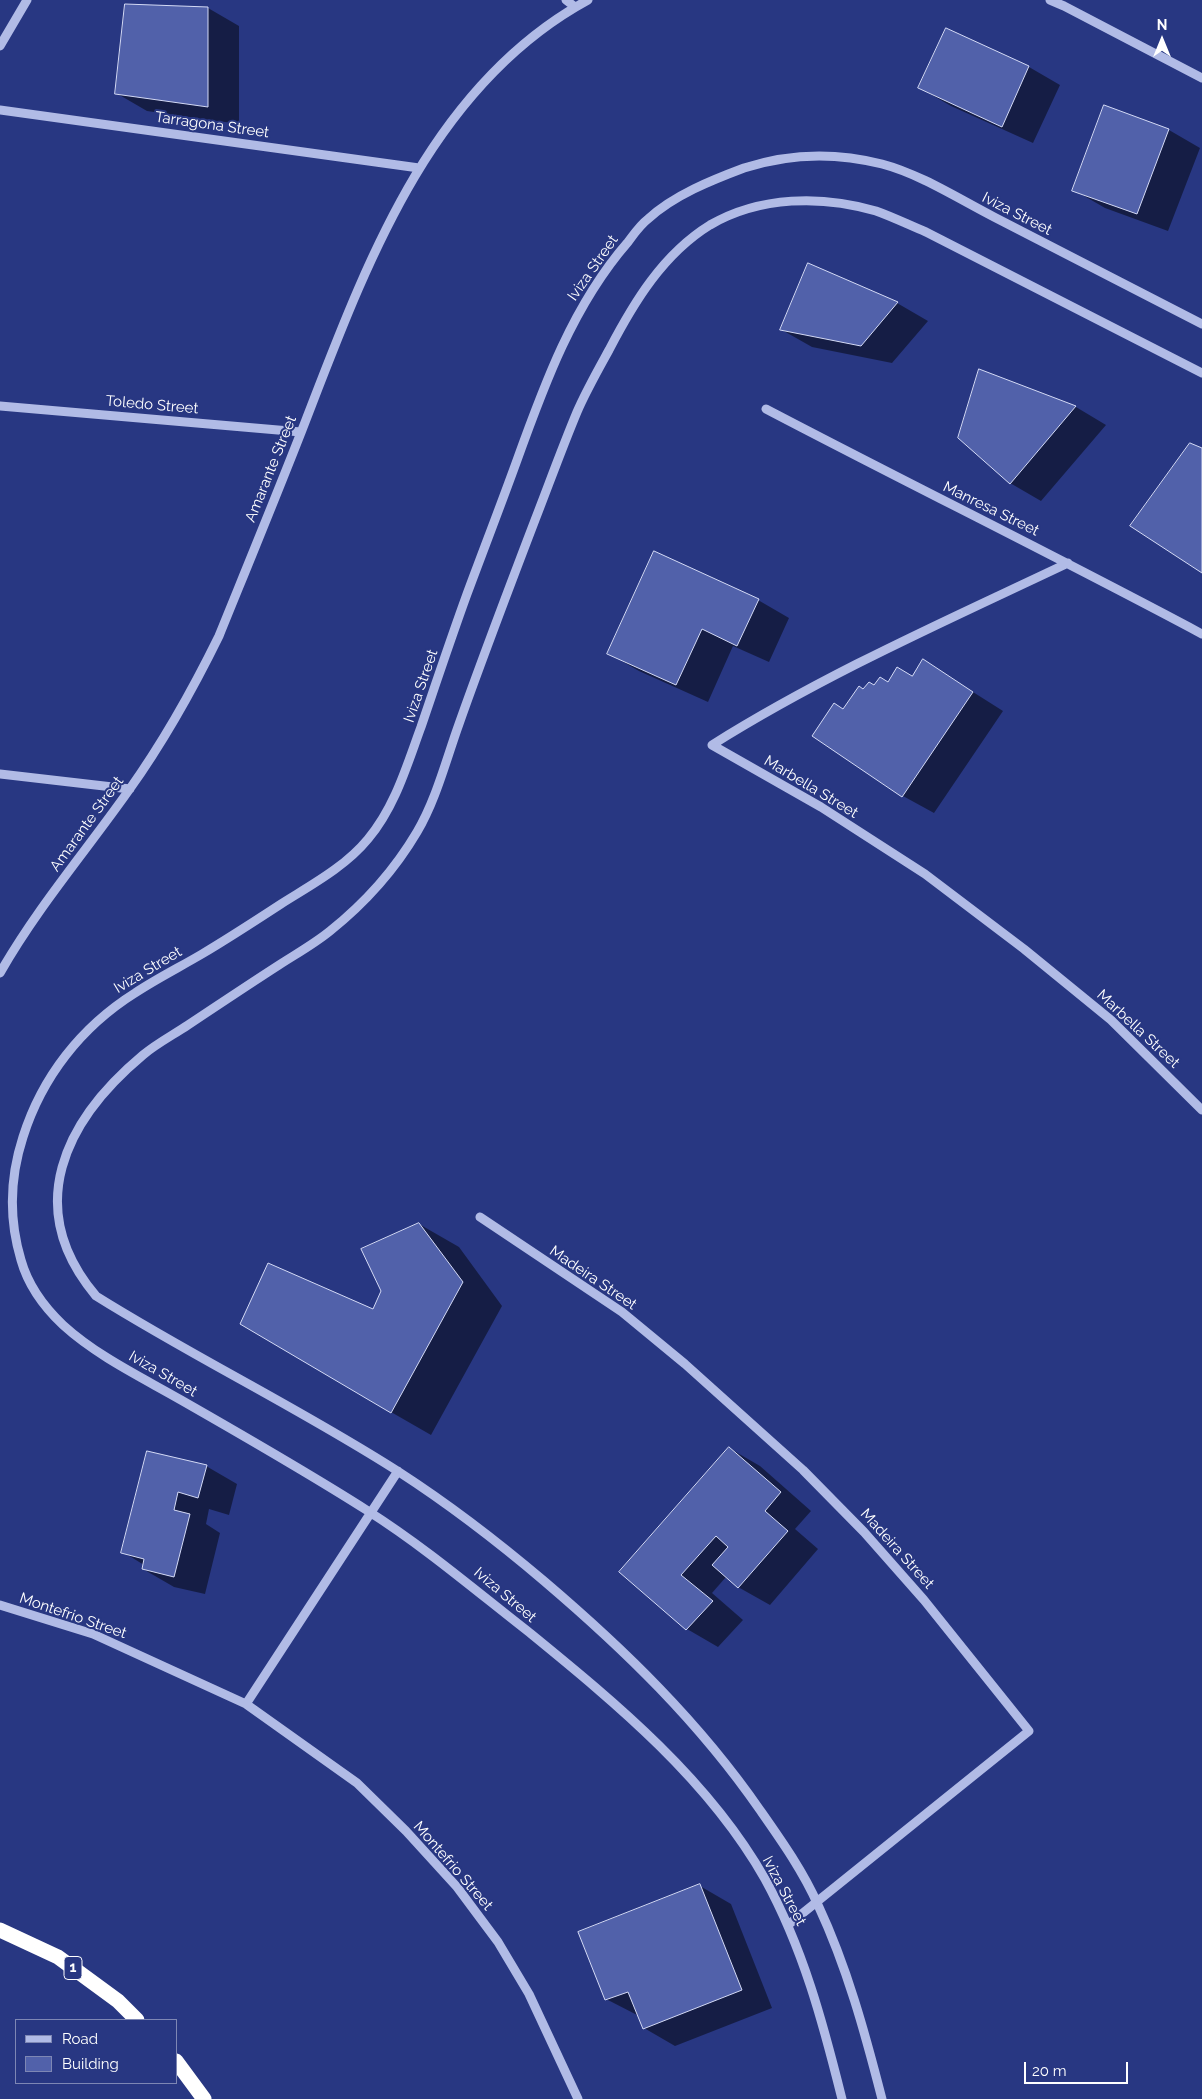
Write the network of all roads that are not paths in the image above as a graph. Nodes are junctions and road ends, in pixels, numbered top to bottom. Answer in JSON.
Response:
{"nodes":[{"id":1,"x":27,"y":0,"type":"edge"},
{"id":2,"x":566,"y":0,"type":"edge"},
{"id":3,"x":588,"y":0,"type":"edge"},
{"id":4,"x":1050,"y":0,"type":"edge"},
{"id":5,"x":575,"y":7,"type":"junction"},
{"id":6,"x":0,"y":46,"type":"edge"},
{"id":7,"x":1202,"y":78,"type":"edge"},
{"id":8,"x":0,"y":110,"type":"edge"},
{"id":9,"x":419,"y":168,"type":"junction"},
{"id":10,"x":1202,"y":324,"type":"edge"},
{"id":11,"x":1202,"y":373,"type":"edge"},
{"id":12,"x":0,"y":406,"type":"edge"},
{"id":13,"x":766,"y":409,"type":"dead end"},
{"id":14,"x":301,"y":432,"type":"junction"},
{"id":15,"x":1068,"y":563,"type":"junction"},
{"id":16,"x":1202,"y":634,"type":"edge"},
{"id":17,"x":0,"y":774,"type":"edge"},
{"id":18,"x":130,"y":789,"type":"junction"},
{"id":19,"x":0,"y":973,"type":"edge"},
{"id":20,"x":1202,"y":1110,"type":"edge"},
{"id":21,"x":480,"y":1217,"type":"dead end"},
{"id":22,"x":398,"y":1471,"type":"junction"},
{"id":23,"x":371,"y":1512,"type":"junction"},
{"id":24,"x":0,"y":1605,"type":"edge"},
{"id":25,"x":246,"y":1704,"type":"junction"},
{"id":26,"x":817,"y":1902,"type":"junction"},
{"id":27,"x":788,"y":1925,"type":"junction"},
{"id":28,"x":0,"y":1930,"type":"edge"},
{"id":29,"x":136,"y":2019,"type":"edge"},
{"id":30,"x":178,"y":2064,"type":"edge"},
{"id":31,"x":204,"y":2099,"type":"edge"},
{"id":32,"x":578,"y":2099,"type":"edge"},
{"id":33,"x":842,"y":2099,"type":"edge"},
{"id":34,"x":882,"y":2099,"type":"edge"}],
"edges":[{"from":1,"to":6,"type":"street"},
{"from":2,"to":5,"type":"street"},
{"from":3,"to":5,"type":"street","name":"Amarante Street"},
{"from":4,"to":7,"type":"street"},
{"from":5,"to":9,"type":"street","name":"Amarante Street"},
{"from":8,"to":9,"type":"street","name":"Tarragona Street"},
{"from":9,"to":14,"type":"street","name":"Amarante Street"},
{"from":10,"to":23,"type":"street","name":"Iviza Street"},
{"from":11,"to":22,"type":"street","name":"Iviza Street"},
{"from":12,"to":14,"type":"street","name":"Toledo Street"},
{"from":13,"to":15,"type":"street","name":"Manresa Street"},
{"from":14,"to":18,"type":"street","name":"Amarante Street"},
{"from":15,"to":16,"type":"street","name":"Manresa Street"},
{"from":15,"to":20,"type":"street","name":"Marbella Street"},
{"from":17,"to":18,"type":"street"},
{"from":18,"to":19,"type":"street","name":"Amarante Street"},
{"from":21,"to":26,"type":"street","name":"Madeira Street"},
{"from":22,"to":23,"type":"street"},
{"from":22,"to":26,"type":"street","name":"Iviza Street"},
{"from":23,"to":25,"type":"street"},
{"from":23,"to":27,"type":"street","name":"Iviza Street"},
{"from":24,"to":25,"type":"street","name":"Montefrio Street"},
{"from":25,"to":32,"type":"street","name":"Montefrio Street"},
{"from":26,"to":27,"type":"street","name":"Madeira Street"},
{"from":26,"to":34,"type":"street","name":"Iviza Street"},
{"from":27,"to":33,"type":"street","name":"Iviza Street"},
{"from":28,"to":29,"type":"highway","number":"1"},
{"from":30,"to":31,"type":"highway"}]}
